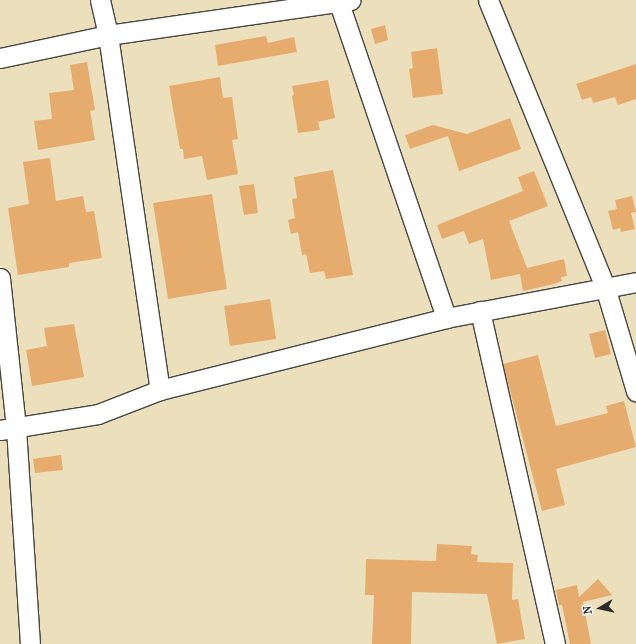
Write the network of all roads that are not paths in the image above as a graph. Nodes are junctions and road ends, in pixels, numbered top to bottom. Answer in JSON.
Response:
{"nodes":[{"id":1,"x":100,"y":0,"type":"edge"},
{"id":2,"x":488,"y":0,"type":"edge"},
{"id":3,"x":342,"y":1,"type":"edge"},
{"id":4,"x":108,"y":35,"type":"junction"},
{"id":5,"x":0,"y":58,"type":"edge"},
{"id":6,"x":0,"y":278,"type":"edge"},
{"id":7,"x":636,"y":282,"type":"edge"},
{"id":8,"x":605,"y":287,"type":"junction"},
{"id":9,"x":480,"y":312,"type":"junction"},
{"id":10,"x":446,"y":318,"type":"junction"},
{"id":11,"x":160,"y":390,"type":"junction"},
{"id":12,"x":636,"y":391,"type":"edge"},
{"id":13,"x":8,"y":429,"type":"edge"},
{"id":14,"x":30,"y":644,"type":"edge"},
{"id":15,"x":555,"y":644,"type":"edge"}],
"edges":[{"from":1,"to":4,"type":"street"},
{"from":2,"to":8,"type":"street"},
{"from":3,"to":4,"type":"street"},
{"from":3,"to":10,"type":"street"},
{"from":4,"to":5,"type":"street"},
{"from":4,"to":11,"type":"street"},
{"from":6,"to":13,"type":"street"},
{"from":7,"to":8,"type":"street"},
{"from":8,"to":9,"type":"street"},
{"from":8,"to":12,"type":"street"},
{"from":9,"to":10,"type":"street"},
{"from":9,"to":15,"type":"street"},
{"from":10,"to":11,"type":"street"},
{"from":11,"to":13,"type":"street"},
{"from":13,"to":14,"type":"street"}]}
